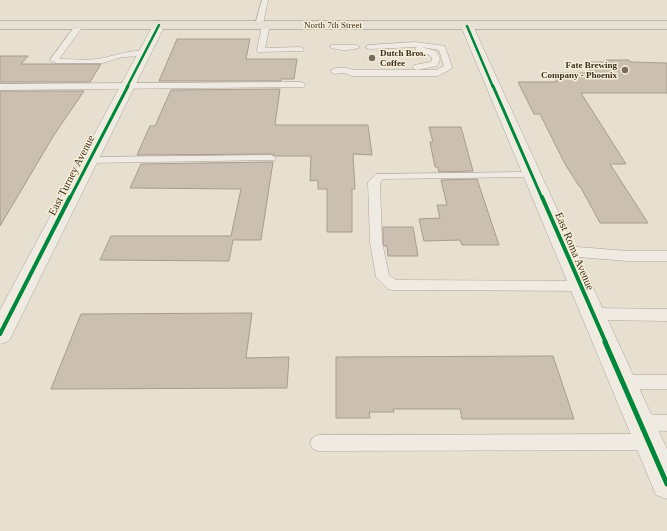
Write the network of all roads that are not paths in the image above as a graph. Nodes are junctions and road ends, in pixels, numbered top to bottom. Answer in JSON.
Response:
{"nodes":[{"id":1,"x":265,"y":0,"type":"edge"},
{"id":2,"x":0,"y":25,"type":"edge"},
{"id":3,"x":80,"y":25,"type":"junction"},
{"id":4,"x":159,"y":25,"type":"junction"},
{"id":5,"x":262,"y":25,"type":"junction"},
{"id":6,"x":667,"y":25,"type":"edge"},
{"id":7,"x":467,"y":26,"type":"junction"},
{"id":8,"x":334,"y":47,"type":"dead end"},
{"id":9,"x":356,"y":47,"type":"dead end"},
{"id":10,"x":369,"y":47,"type":"dead end"},
{"id":11,"x":387,"y":47,"type":"junction"},
{"id":12,"x":300,"y":49,"type":"dead end"},
{"id":13,"x":144,"y":54,"type":"junction"},
{"id":14,"x":346,"y":70,"type":"junction"},
{"id":15,"x":334,"y":71,"type":"dead end"},
{"id":16,"x":128,"y":85,"type":"junction"},
{"id":17,"x":301,"y":85,"type":"dead end"},
{"id":18,"x":0,"y":87,"type":"edge"},
{"id":19,"x":271,"y":158,"type":"dead end"},
{"id":20,"x":90,"y":160,"type":"junction"},
{"id":21,"x":532,"y":175,"type":"junction"},
{"id":22,"x":565,"y":251,"type":"junction"},
{"id":23,"x":667,"y":256,"type":"edge"},
{"id":24,"x":580,"y":286,"type":"junction"},
{"id":25,"x":593,"y":314,"type":"junction"},
{"id":26,"x":667,"y":315,"type":"edge"},
{"id":27,"x":0,"y":334,"type":"edge"},
{"id":28,"x":623,"y":382,"type":"junction"},
{"id":29,"x":667,"y":382,"type":"edge"},
{"id":30,"x":640,"y":422,"type":"junction"},
{"id":31,"x":667,"y":423,"type":"edge"},
{"id":32,"x":649,"y":442,"type":"junction"},
{"id":33,"x":318,"y":443,"type":"dead end"},
{"id":34,"x":667,"y":484,"type":"edge"}],
"edges":[{"from":1,"to":5,"type":"lane"},
{"from":2,"to":3,"type":"main road","name":"North 7th Street"},
{"from":3,"to":4,"type":"main road","name":"North 7th Street"},
{"from":3,"to":13,"type":"lane"},
{"from":4,"to":5,"type":"main road","name":"North 7th Street"},
{"from":4,"to":13,"type":"street","name":"East Turney Avenue"},
{"from":5,"to":7,"type":"main road","name":"North 7th Street"},
{"from":5,"to":12,"type":"lane"},
{"from":6,"to":7,"type":"main road","name":"North 7th Street"},
{"from":7,"to":21,"type":"street","name":"East Roma Avenue"},
{"from":8,"to":9,"type":"lane"},
{"from":10,"to":11,"type":"lane"},
{"from":11,"to":14,"type":"lane"},
{"from":11,"to":14,"type":"lane"},
{"from":13,"to":16,"type":"street","name":"East Turney Avenue"},
{"from":14,"to":15,"type":"lane"},
{"from":16,"to":17,"type":"lane"},
{"from":16,"to":18,"type":"lane"},
{"from":16,"to":20,"type":"street","name":"East Turney Avenue"},
{"from":19,"to":20,"type":"lane"},
{"from":20,"to":27,"type":"street","name":"East Turney Avenue"},
{"from":21,"to":22,"type":"street","name":"East Roma Avenue"},
{"from":21,"to":24,"type":"lane"},
{"from":22,"to":23,"type":"lane"},
{"from":22,"to":24,"type":"street","name":"East Roma Avenue"},
{"from":24,"to":25,"type":"street","name":"East Roma Avenue"},
{"from":25,"to":26,"type":"lane"},
{"from":25,"to":28,"type":"street","name":"East Roma Avenue"},
{"from":28,"to":29,"type":"lane"},
{"from":28,"to":30,"type":"street","name":"East Roma Avenue"},
{"from":30,"to":31,"type":"lane"},
{"from":30,"to":32,"type":"street","name":"East Roma Avenue"},
{"from":32,"to":33,"type":"lane"},
{"from":32,"to":34,"type":"street","name":"East Roma Avenue"}]}
